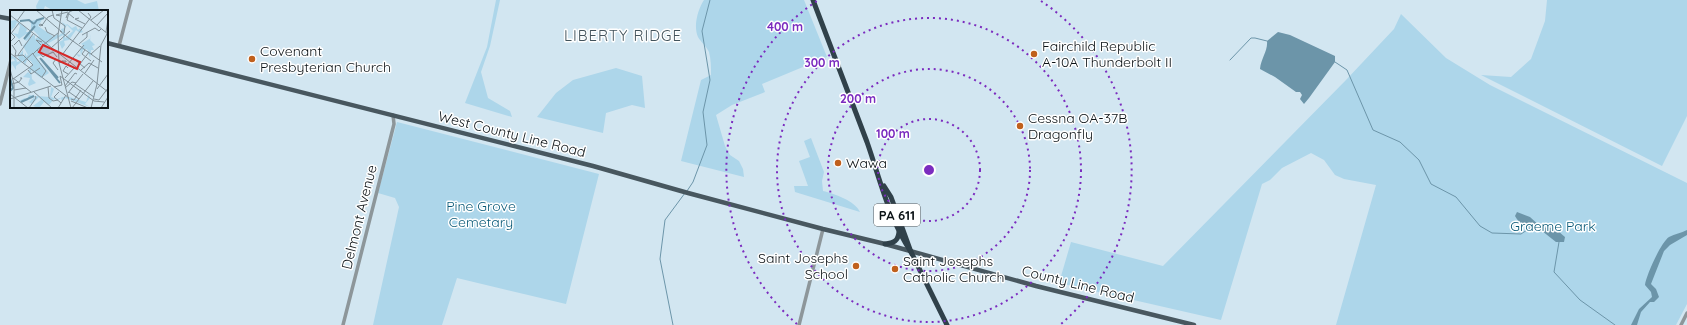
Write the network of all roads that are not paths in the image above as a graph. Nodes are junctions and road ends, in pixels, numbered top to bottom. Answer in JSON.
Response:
{"nodes":[{"id":1,"x":131,"y":0,"type":"edge"},
{"id":2,"x":813,"y":0,"type":"edge"},
{"id":3,"x":0,"y":17,"type":"edge"},
{"id":4,"x":10,"y":19,"type":"edge"},
{"id":5,"x":108,"y":43,"type":"edge"},
{"id":6,"x":119,"y":46,"type":"junction"},
{"id":7,"x":10,"y":64,"type":"edge"},
{"id":8,"x":0,"y":104,"type":"edge"},
{"id":9,"x":393,"y":115,"type":"junction"},
{"id":10,"x":880,"y":180,"type":"junction"},
{"id":11,"x":823,"y":229,"type":"junction"},
{"id":12,"x":899,"y":231,"type":"junction"},
{"id":13,"x":885,"y":244,"type":"junction"},
{"id":14,"x":911,"y":252,"type":"junction"},
{"id":15,"x":1687,"y":313,"type":"edge"},
{"id":16,"x":343,"y":325,"type":"edge"},
{"id":17,"x":799,"y":325,"type":"edge"},
{"id":18,"x":947,"y":325,"type":"edge"},
{"id":19,"x":1194,"y":325,"type":"edge"},
{"id":20,"x":1681,"y":325,"type":"edge"}],
"edges":[{"from":1,"to":6,"type":"street"},
{"from":2,"to":10,"type":"highway","number":"PA 611"},
{"from":3,"to":4,"type":"main road"},
{"from":5,"to":6,"type":"main road","name":"West County Line Road"},
{"from":6,"to":9,"type":"main road","name":"West County Line Road"},
{"from":7,"to":8,"type":"street"},
{"from":9,"to":11,"type":"main road","name":"West County Line Road"},
{"from":9,"to":16,"type":"street","name":"Delmont Avenue"},
{"from":10,"to":12,"type":"highway","number":"PA 611"},
{"from":10,"to":14,"type":"highway","number":"PA 611"},
{"from":11,"to":13,"type":"main road","name":"West County Line Road"},
{"from":11,"to":17,"type":"street"},
{"from":12,"to":13,"type":"highway"},
{"from":12,"to":14,"type":"highway","number":"PA 611"},
{"from":13,"to":14,"type":"main road","name":"West County Line Road"},
{"from":14,"to":18,"type":"highway","number":"PA 611"},
{"from":14,"to":19,"type":"main road","name":"County Line Road"},
{"from":15,"to":20,"type":"street"}]}
